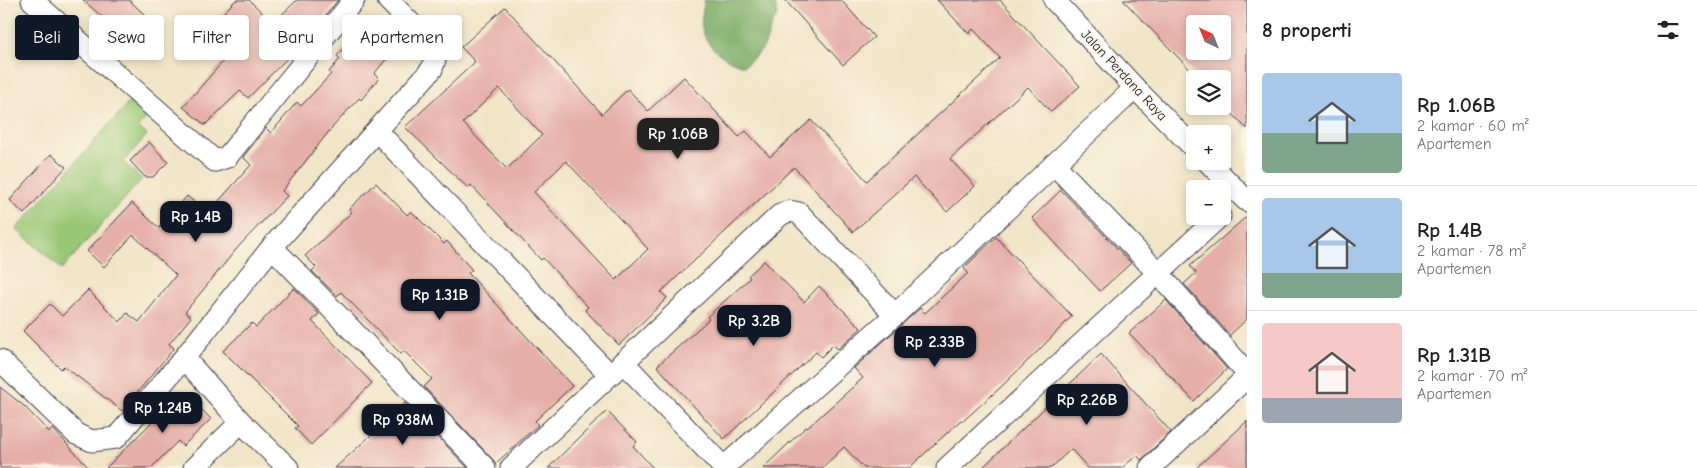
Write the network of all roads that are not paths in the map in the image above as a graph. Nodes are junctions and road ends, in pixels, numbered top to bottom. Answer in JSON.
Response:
{"nodes":[{"id":1,"x":32,"y":0,"type":"edge"},
{"id":2,"x":354,"y":0,"type":"edge"},
{"id":3,"x":388,"y":0,"type":"edge"},
{"id":4,"x":1054,"y":0,"type":"edge"},
{"id":5,"x":1135,"y":88,"type":"junction"},
{"id":6,"x":378,"y":132,"type":"junction"},
{"id":7,"x":1186,"y":140,"type":"edge"},
{"id":8,"x":1054,"y":164,"type":"junction"},
{"id":9,"x":1217,"y":170,"type":"edge"},
{"id":10,"x":1245,"y":196,"type":"edge"},
{"id":11,"x":1231,"y":207,"type":"edge"},
{"id":12,"x":1210,"y":225,"type":"edge"},
{"id":13,"x":272,"y":247,"type":"junction"},
{"id":14,"x":1158,"y":273,"type":"junction"},
{"id":15,"x":895,"y":315,"type":"junction"},
{"id":16,"x":184,"y":358,"type":"junction"},
{"id":17,"x":0,"y":360,"type":"edge"},
{"id":18,"x":616,"y":368,"type":"junction"},
{"id":19,"x":1247,"y":373,"type":"edge"},
{"id":20,"x":1247,"y":377,"type":"edge"},
{"id":21,"x":241,"y":422,"type":"junction"},
{"id":22,"x":194,"y":468,"type":"edge"},
{"id":23,"x":288,"y":468,"type":"edge"},
{"id":24,"x":485,"y":468,"type":"edge"},
{"id":25,"x":511,"y":468,"type":"edge"},
{"id":26,"x":724,"y":468,"type":"edge"},
{"id":27,"x":946,"y":468,"type":"edge"},
{"id":28,"x":1150,"y":468,"type":"edge"}],
"edges":[{"from":1,"to":2,"type":"street"},
{"from":3,"to":6,"type":"street"},
{"from":4,"to":5,"type":"street","name":"Jalan Perdana Raya"},
{"from":5,"to":7,"type":"street","name":"Jalan Perdana Raya"},
{"from":5,"to":8,"type":"street"},
{"from":6,"to":13,"type":"street"},
{"from":6,"to":18,"type":"street"},
{"from":8,"to":14,"type":"street"},
{"from":8,"to":15,"type":"street"},
{"from":9,"to":10,"type":"street"},
{"from":10,"to":11,"type":"street"},
{"from":12,"to":14,"type":"street"},
{"from":13,"to":16,"type":"street"},
{"from":13,"to":24,"type":"street"},
{"from":14,"to":19,"type":"street"},
{"from":14,"to":27,"type":"street"},
{"from":15,"to":18,"type":"street"},
{"from":15,"to":26,"type":"street"},
{"from":16,"to":17,"type":"street"},
{"from":16,"to":21,"type":"street"},
{"from":18,"to":25,"type":"street"},
{"from":18,"to":26,"type":"street"},
{"from":20,"to":28,"type":"street"},
{"from":21,"to":22,"type":"street"},
{"from":21,"to":23,"type":"street"}]}
